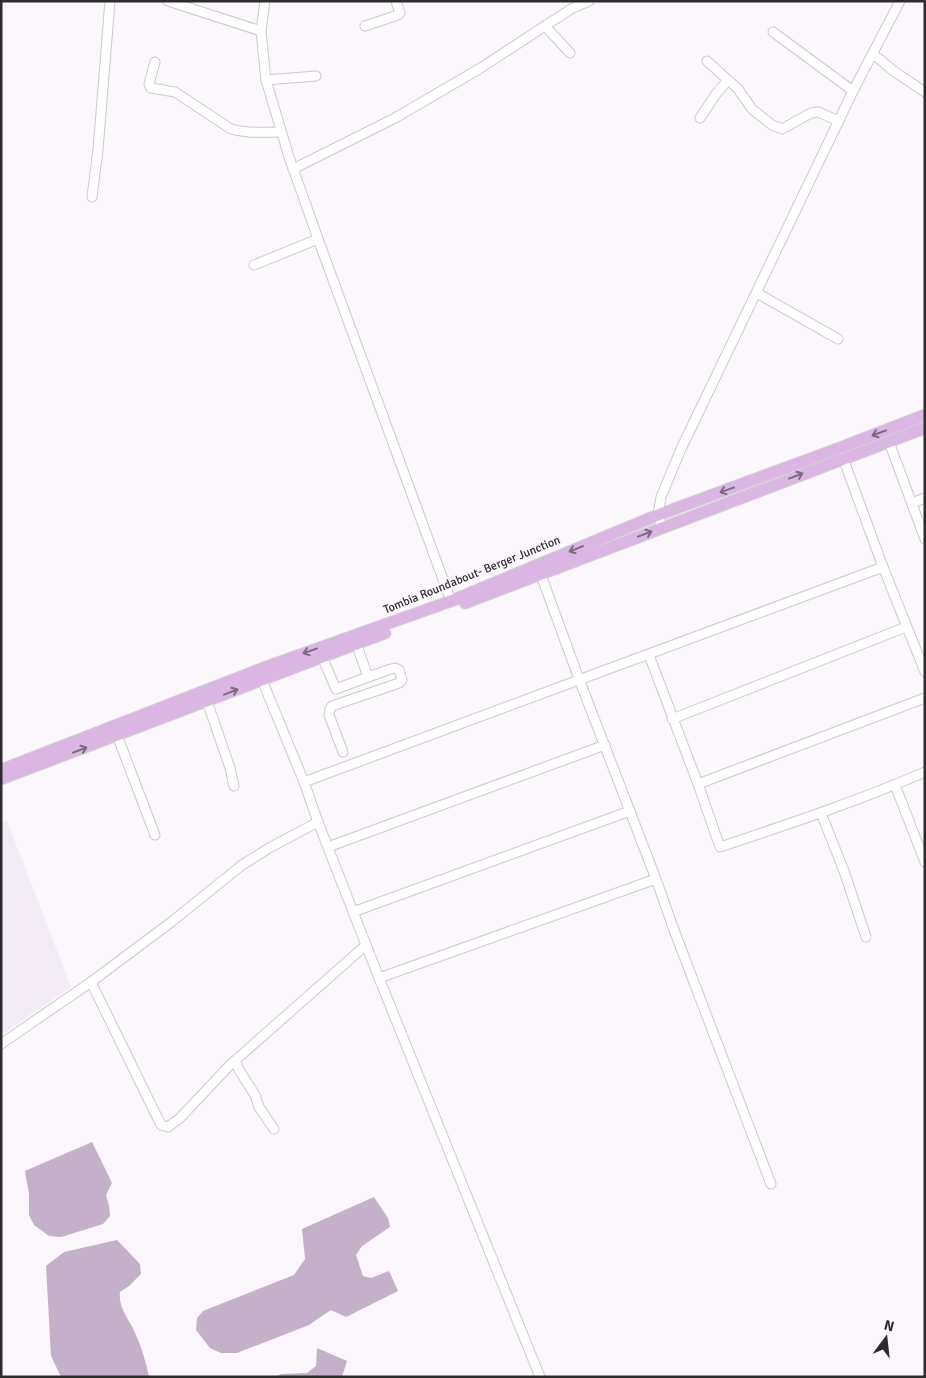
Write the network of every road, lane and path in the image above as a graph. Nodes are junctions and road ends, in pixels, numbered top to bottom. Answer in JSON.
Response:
{"nodes":[{"id":1,"x":110,"y":1,"type":"edge"},
{"id":2,"x":168,"y":1,"type":"edge"},
{"id":3,"x":265,"y":1,"type":"edge"},
{"id":4,"x":396,"y":1,"type":"edge"},
{"id":5,"x":589,"y":1,"type":"edge"},
{"id":6,"x":900,"y":1,"type":"edge"},
{"id":7,"x":366,"y":26,"type":"dead end"},
{"id":8,"x":545,"y":26,"type":"junction"},
{"id":9,"x":261,"y":31,"type":"junction"},
{"id":10,"x":773,"y":32,"type":"dead end"},
{"id":11,"x":570,"y":53,"type":"dead end"},
{"id":12,"x":873,"y":54,"type":"junction"},
{"id":13,"x":707,"y":61,"type":"dead end"},
{"id":14,"x":155,"y":62,"type":"dead end"},
{"id":15,"x":316,"y":76,"type":"dead end"},
{"id":16,"x":266,"y":80,"type":"junction"},
{"id":17,"x":728,"y":80,"type":"junction"},
{"id":18,"x":853,"y":91,"type":"junction"},
{"id":19,"x":925,"y":92,"type":"edge"},
{"id":20,"x":700,"y":118,"type":"dead end"},
{"id":21,"x":840,"y":121,"type":"junction"},
{"id":22,"x":281,"y":132,"type":"junction"},
{"id":23,"x":293,"y":169,"type":"junction"},
{"id":24,"x":92,"y":197,"type":"dead end"},
{"id":25,"x":318,"y":239,"type":"junction"},
{"id":26,"x":254,"y":265,"type":"dead end"},
{"id":27,"x":756,"y":293,"type":"junction"},
{"id":28,"x":838,"y":339,"type":"dead end"},
{"id":29,"x":925,"y":415,"type":"edge"},
{"id":30,"x":925,"y":428,"type":"edge"},
{"id":31,"x":889,"y":442,"type":"junction"},
{"id":32,"x":843,"y":458,"type":"junction"},
{"id":33,"x":925,"y":498,"type":"edge"},
{"id":34,"x":912,"y":503,"type":"junction"},
{"id":35,"x":658,"y":515,"type":"junction"},
{"id":36,"x":662,"y":527,"type":"junction"},
{"id":37,"x":925,"y":539,"type":"edge"},
{"id":38,"x":883,"y":567,"type":"junction"},
{"id":39,"x":541,"y":574,"type":"junction"},
{"id":40,"x":451,"y":601,"type":"junction"},
{"id":41,"x":906,"y":627,"type":"junction"},
{"id":42,"x":356,"y":643,"type":"junction"},
{"id":43,"x":649,"y":655,"type":"junction"},
{"id":44,"x":322,"y":657,"type":"junction"},
{"id":45,"x":925,"y":672,"type":"edge"},
{"id":46,"x":260,"y":675,"type":"junction"},
{"id":47,"x":368,"y":677,"type":"junction"},
{"id":48,"x":579,"y":679,"type":"junction"},
{"id":49,"x":336,"y":689,"type":"junction"},
{"id":50,"x":925,"y":698,"type":"edge"},
{"id":51,"x":207,"y":701,"type":"junction"},
{"id":52,"x":332,"y":706,"type":"junction"},
{"id":53,"x":672,"y":719,"type":"junction"},
{"id":54,"x":117,"y":735,"type":"junction"},
{"id":55,"x":605,"y":745,"type":"junction"},
{"id":56,"x":343,"y":752,"type":"dead end"},
{"id":57,"x":2,"y":772,"type":"edge"},
{"id":58,"x":925,"y":772,"type":"edge"},
{"id":59,"x":304,"y":782,"type":"junction"},
{"id":60,"x":698,"y":784,"type":"junction"},
{"id":61,"x":895,"y":784,"type":"junction"},
{"id":62,"x":234,"y":786,"type":"dead end"},
{"id":63,"x":630,"y":812,"type":"junction"},
{"id":64,"x":821,"y":813,"type":"junction"},
{"id":65,"x":318,"y":822,"type":"junction"},
{"id":66,"x":155,"y":835,"type":"dead end"},
{"id":67,"x":328,"y":847,"type":"junction"},
{"id":68,"x":925,"y":862,"type":"edge"},
{"id":69,"x":656,"y":879,"type":"junction"},
{"id":70,"x":353,"y":912,"type":"junction"},
{"id":71,"x":866,"y":937,"type":"dead end"},
{"id":72,"x":366,"y":945,"type":"junction"},
{"id":73,"x":379,"y":978,"type":"junction"},
{"id":74,"x":91,"y":982,"type":"junction"},
{"id":75,"x":1,"y":1044,"type":"edge"},
{"id":76,"x":235,"y":1060,"type":"junction"},
{"id":77,"x":274,"y":1129,"type":"dead end"},
{"id":78,"x":771,"y":1184,"type":"dead end"},
{"id":79,"x":540,"y":1377,"type":"edge"}],
"edges":[{"from":1,"to":24,"type":"street"},
{"from":2,"to":9,"type":"street"},
{"from":3,"to":9,"type":"street"},
{"from":4,"to":7,"type":"street"},
{"from":5,"to":8,"type":"street"},
{"from":6,"to":12,"type":"street"},
{"from":8,"to":11,"type":"street"},
{"from":8,"to":23,"type":"street"},
{"from":9,"to":16,"type":"street"},
{"from":10,"to":18,"type":"street"},
{"from":12,"to":18,"type":"street"},
{"from":12,"to":19,"type":"street"},
{"from":13,"to":17,"type":"street"},
{"from":14,"to":22,"type":"street"},
{"from":15,"to":16,"type":"street"},
{"from":16,"to":22,"type":"street"},
{"from":17,"to":20,"type":"street"},
{"from":17,"to":21,"type":"street"},
{"from":18,"to":21,"type":"street"},
{"from":21,"to":27,"type":"street"},
{"from":22,"to":23,"type":"street"},
{"from":23,"to":25,"type":"street"},
{"from":25,"to":26,"type":"street"},
{"from":25,"to":40,"type":"street"},
{"from":27,"to":28,"type":"street"},
{"from":27,"to":35,"type":"street"},
{"from":29,"to":35,"type":"main road","name":"Tombia Roundabout- Berger Junction","one_way":true},
{"from":30,"to":31,"type":"main road","name":"Tombia Roundabout- Berger Junction"},
{"from":31,"to":32,"type":"main road","name":"Tombia Roundabout- Berger Junction"},
{"from":31,"to":34,"type":"street"},
{"from":36,"to":32,"type":"main road","name":"Tombia Roundabout- Berger Junction","one_way":true},
{"from":32,"to":38,"type":"street"},
{"from":33,"to":34,"type":"street"},
{"from":34,"to":37,"type":"street"},
{"from":35,"to":36,"type":"street"},
{"from":35,"to":40,"type":"main road","name":"Tombia Roundabout- Berger Junction","one_way":true},
{"from":39,"to":36,"type":"main road","name":"Tombia Roundabout- Berger Junction","one_way":true},
{"from":38,"to":41,"type":"street"},
{"from":38,"to":43,"type":"street"},
{"from":39,"to":42,"type":"main road","name":"Tombia Roundabout- Berger Junction"},
{"from":39,"to":48,"type":"street"},
{"from":40,"to":46,"type":"main road","name":"Tombia Roundabout- Berger Junction","one_way":true},
{"from":41,"to":45,"type":"street"},
{"from":41,"to":53,"type":"street"},
{"from":42,"to":44,"type":"main road","name":"Tombia Roundabout- Berger Junction"},
{"from":42,"to":47,"type":"street"},
{"from":43,"to":48,"type":"street"},
{"from":43,"to":53,"type":"street"},
{"from":44,"to":46,"type":"main road","name":"Tombia Roundabout- Berger Junction"},
{"from":44,"to":49,"type":"street"},
{"from":51,"to":46,"type":"main road","name":"Tombia Roundabout- Berger Junction","one_way":true},
{"from":46,"to":57,"type":"main road","name":"Tombia Roundabout- Berger Junction"},
{"from":46,"to":59,"type":"street"},
{"from":47,"to":49,"type":"street"},
{"from":47,"to":52,"type":"street"},
{"from":48,"to":55,"type":"street"},
{"from":48,"to":59,"type":"street"},
{"from":49,"to":52,"type":"street"},
{"from":50,"to":60,"type":"street"},
{"from":51,"to":54,"type":"main road","name":"Tombia Roundabout- Berger Junction"},
{"from":51,"to":62,"type":"street"},
{"from":52,"to":56,"type":"street"},
{"from":53,"to":60,"type":"street"},
{"from":57,"to":54,"type":"main road","name":"Tombia Roundabout- Berger Junction","one_way":true},
{"from":54,"to":66,"type":"street"},
{"from":55,"to":63,"type":"street"},
{"from":55,"to":67,"type":"street"},
{"from":58,"to":61,"type":"street"},
{"from":59,"to":65,"type":"street"},
{"from":60,"to":64,"type":"street"},
{"from":61,"to":64,"type":"street"},
{"from":61,"to":68,"type":"street"},
{"from":63,"to":69,"type":"street"},
{"from":63,"to":70,"type":"street"},
{"from":64,"to":71,"type":"street"},
{"from":65,"to":67,"type":"street"},
{"from":65,"to":74,"type":"street"},
{"from":67,"to":70,"type":"street"},
{"from":69,"to":73,"type":"street"},
{"from":69,"to":78,"type":"street"},
{"from":70,"to":72,"type":"street"},
{"from":72,"to":73,"type":"street"},
{"from":72,"to":76,"type":"street"},
{"from":73,"to":79,"type":"street"},
{"from":74,"to":75,"type":"street"},
{"from":74,"to":76,"type":"street"},
{"from":76,"to":77,"type":"street"}]}
